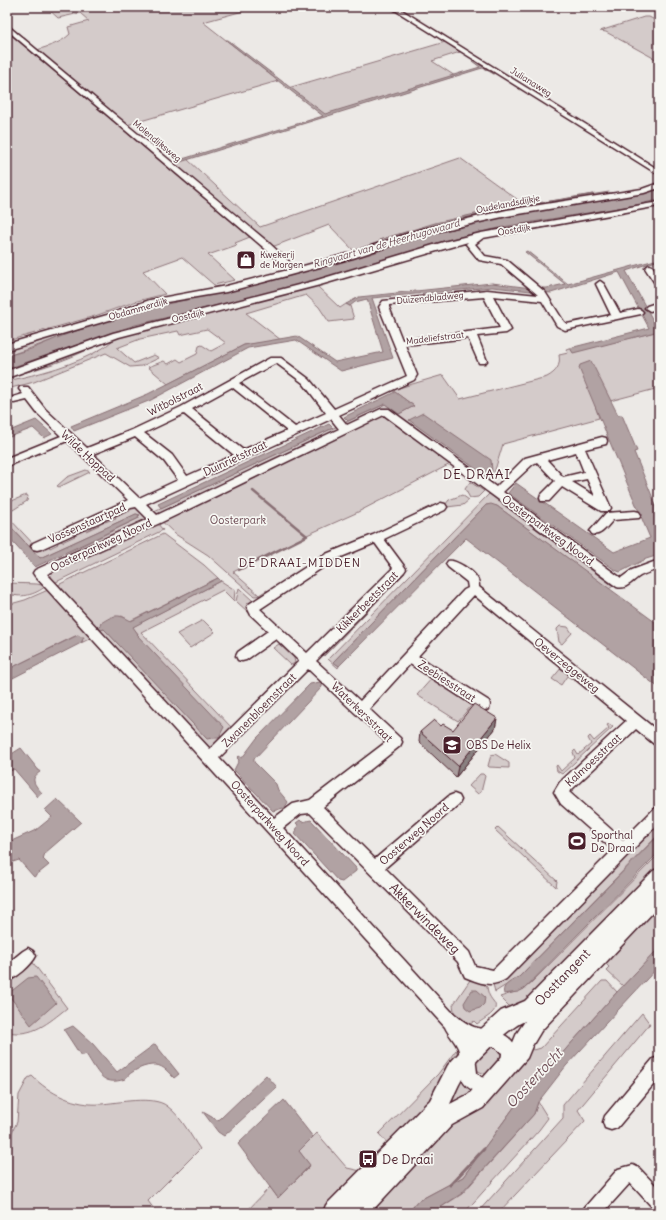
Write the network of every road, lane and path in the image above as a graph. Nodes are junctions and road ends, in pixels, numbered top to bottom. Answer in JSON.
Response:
{"nodes":[{"id":1,"x":393,"y":7,"type":"edge"},
{"id":2,"x":7,"y":26,"type":"edge"},
{"id":3,"x":659,"y":173,"type":"edge"},
{"id":4,"x":659,"y":186,"type":"edge"},
{"id":5,"x":659,"y":204,"type":"edge"},
{"id":6,"x":482,"y":236,"type":"junction"},
{"id":7,"x":470,"y":244,"type":"junction"},
{"id":8,"x":372,"y":268,"type":"junction"},
{"id":9,"x":649,"y":268,"type":"dead end"},
{"id":10,"x":294,"y":271,"type":"junction"},
{"id":11,"x":659,"y":283,"type":"edge"},
{"id":12,"x":600,"y":284,"type":"dead end"},
{"id":13,"x":487,"y":293,"type":"junction"},
{"id":14,"x":541,"y":293,"type":"junction"},
{"id":15,"x":638,"y":312,"type":"dead end"},
{"id":16,"x":617,"y":317,"type":"junction"},
{"id":17,"x":471,"y":334,"type":"junction"},
{"id":18,"x":398,"y":343,"type":"junction"},
{"id":19,"x":7,"y":347,"type":"edge"},
{"id":20,"x":482,"y":361,"type":"dead end"},
{"id":21,"x":7,"y":375,"type":"edge"},
{"id":22,"x":233,"y":382,"type":"junction"},
{"id":23,"x":14,"y":400,"type":"dead end"},
{"id":24,"x":185,"y":409,"type":"junction"},
{"id":25,"x":332,"y":413,"type":"junction"},
{"id":26,"x":345,"y":430,"type":"junction"},
{"id":27,"x":294,"y":431,"type":"junction"},
{"id":28,"x":136,"y":432,"type":"junction"},
{"id":29,"x":67,"y":437,"type":"junction"},
{"id":30,"x":602,"y":442,"type":"dead end"},
{"id":31,"x":579,"y":447,"type":"junction"},
{"id":32,"x":85,"y":453,"type":"junction"},
{"id":33,"x":242,"y":455,"type":"junction"},
{"id":34,"x":540,"y":458,"type":"junction"},
{"id":35,"x":7,"y":462,"type":"edge"},
{"id":36,"x":591,"y":474,"type":"junction"},
{"id":37,"x":185,"y":481,"type":"junction"},
{"id":38,"x":561,"y":481,"type":"junction"},
{"id":39,"x":498,"y":490,"type":"junction"},
{"id":40,"x":545,"y":498,"type":"dead end"},
{"id":41,"x":138,"y":503,"type":"junction"},
{"id":42,"x":441,"y":507,"type":"dead end"},
{"id":43,"x":608,"y":512,"type":"junction"},
{"id":44,"x":635,"y":515,"type":"dead end"},
{"id":45,"x":156,"y":520,"type":"junction"},
{"id":46,"x":596,"y":531,"type":"dead end"},
{"id":47,"x":377,"y":538,"type":"junction"},
{"id":48,"x":37,"y":546,"type":"dead end"},
{"id":49,"x":452,"y":564,"type":"dead end"},
{"id":50,"x":659,"y":564,"type":"edge"},
{"id":51,"x":474,"y":590,"type":"junction"},
{"id":52,"x":276,"y":632,"type":"junction"},
{"id":53,"x":242,"y":656,"type":"dead end"},
{"id":54,"x":410,"y":657,"type":"junction"},
{"id":55,"x":308,"y":661,"type":"junction"},
{"id":56,"x":484,"y":705,"type":"dead end"},
{"id":57,"x":361,"y":709,"type":"junction"},
{"id":58,"x":635,"y":721,"type":"junction"},
{"id":59,"x":659,"y":740,"type":"edge"},
{"id":60,"x":210,"y":758,"type":"junction"},
{"id":61,"x":454,"y":800,"type":"dead end"},
{"id":62,"x":313,"y":806,"type":"junction"},
{"id":63,"x":659,"y":813,"type":"edge"},
{"id":64,"x":273,"y":827,"type":"junction"},
{"id":65,"x":623,"y":848,"type":"junction"},
{"id":66,"x":375,"y":868,"type":"junction"},
{"id":67,"x":659,"y":877,"type":"edge"},
{"id":68,"x":659,"y":893,"type":"edge"},
{"id":69,"x":28,"y":956,"type":"dead end"},
{"id":70,"x":7,"y":974,"type":"edge"},
{"id":71,"x":452,"y":1024,"type":"junction"},
{"id":72,"x":487,"y":1037,"type":"junction"},
{"id":73,"x":467,"y":1059,"type":"junction"},
{"id":74,"x":659,"y":1065,"type":"edge"},
{"id":75,"x":508,"y":1066,"type":"junction"},
{"id":76,"x":490,"y":1086,"type":"junction"},
{"id":77,"x":611,"y":1122,"type":"dead end"},
{"id":78,"x":659,"y":1202,"type":"edge"},
{"id":79,"x":334,"y":1213,"type":"edge"},
{"id":80,"x":355,"y":1213,"type":"edge"},
{"id":81,"x":592,"y":1213,"type":"edge"}],
"edges":[{"from":1,"to":3,"type":"street","name":"Julianaweg"},
{"from":2,"to":10,"type":"street","name":"Molendijksweg"},
{"from":4,"to":10,"type":"street","name":"Oudelandsdijkje"},
{"from":5,"to":6,"type":"street","name":"Oostdijk"},
{"from":6,"to":7,"type":"street","name":"Oostdijk"},
{"from":6,"to":8,"type":"street","name":"Oostdijk"},
{"from":7,"to":8,"type":"street","name":"Oostdijk"},
{"from":7,"to":14,"type":"street"},
{"from":8,"to":21,"type":"street","name":"Oostdijk"},
{"from":9,"to":11,"type":"street"},
{"from":10,"to":19,"type":"street","name":"Obdammerdijk"},
{"from":12,"to":16,"type":"street"},
{"from":13,"to":14,"type":"street","name":"Duizendbladweg"},
{"from":13,"to":17,"type":"street","name":"Madeliefstraat"},
{"from":13,"to":18,"type":"street","name":"Duizendbladweg"},
{"from":14,"to":16,"type":"street"},
{"from":15,"to":16,"type":"street"},
{"from":17,"to":18,"type":"street","name":"Madeliefstraat"},
{"from":17,"to":20,"type":"street","name":"Madeliefstraat"},
{"from":18,"to":25,"type":"street","name":"Duizendbladweg"},
{"from":22,"to":24,"type":"street","name":"Witbolstraat"},
{"from":22,"to":25,"type":"street","name":"Witbolstraat"},
{"from":22,"to":27,"type":"street"},
{"from":23,"to":29,"type":"street","name":"Wilde Hoppad"},
{"from":24,"to":28,"type":"street","name":"Witbolstraat"},
{"from":24,"to":33,"type":"street"},
{"from":25,"to":26,"type":"street"},
{"from":25,"to":27,"type":"street","name":"Duinrietstraat"},
{"from":26,"to":39,"type":"street","name":"Oosterparkweg Noord"},
{"from":26,"to":45,"type":"street","name":"Oosterparkweg Noord"},
{"from":27,"to":33,"type":"street","name":"Duinrietstraat"},
{"from":28,"to":32,"type":"street","name":"Witbolstraat"},
{"from":28,"to":37,"type":"street"},
{"from":29,"to":32,"type":"street","name":"Wilde Hoppad"},
{"from":29,"to":35,"type":"street"},
{"from":30,"to":31,"type":"street"},
{"from":31,"to":34,"type":"street"},
{"from":31,"to":36,"type":"street"},
{"from":32,"to":41,"type":"street","name":"Wilde Hoppad"},
{"from":33,"to":37,"type":"street","name":"Duinrietstraat"},
{"from":34,"to":38,"type":"street"},
{"from":34,"to":39,"type":"street"},
{"from":36,"to":38,"type":"street"},
{"from":36,"to":43,"type":"street"},
{"from":37,"to":41,"type":"street","name":"Duinrietstraat"},
{"from":38,"to":40,"type":"street"},
{"from":38,"to":43,"type":"street"},
{"from":39,"to":50,"type":"street","name":"Oosterparkweg Noord"},
{"from":41,"to":45,"type":"street","name":"Wilde Hoppad"},
{"from":41,"to":48,"type":"street","name":"Vossenstaartpad"},
{"from":42,"to":47,"type":"street"},
{"from":43,"to":44,"type":"street"},
{"from":43,"to":46,"type":"street"},
{"from":45,"to":60,"type":"street","name":"Oosterparkweg Noord"},
{"from":47,"to":52,"type":"street","name":"Waterkersstraat"},
{"from":47,"to":55,"type":"street","name":"Kikkerbeetstraat"},
{"from":49,"to":51,"type":"street","name":"Oeverzeggeweg"},
{"from":51,"to":54,"type":"street"},
{"from":51,"to":58,"type":"street","name":"Oeverzeggeweg"},
{"from":52,"to":53,"type":"street"},
{"from":52,"to":55,"type":"street","name":"Waterkersstraat"},
{"from":54,"to":56,"type":"street","name":"Zeebiesstraat"},
{"from":54,"to":57,"type":"street"},
{"from":55,"to":57,"type":"street","name":"Waterkersstraat"},
{"from":55,"to":60,"type":"street","name":"Zwanenbloemstraat"},
{"from":57,"to":62,"type":"street","name":"Waterkersstraat"},
{"from":58,"to":59,"type":"street","name":"Oeverzeggeweg"},
{"from":58,"to":65,"type":"street","name":"Kalmoesstraat"},
{"from":60,"to":64,"type":"street","name":"Oosterparkweg Noord"},
{"from":61,"to":66,"type":"street","name":"Oosterweg Noord"},
{"from":62,"to":64,"type":"street"},
{"from":62,"to":66,"type":"street","name":"Akkerwindeweg"},
{"from":63,"to":65,"type":"street"},
{"from":64,"to":71,"type":"street","name":"Oosterparkweg Noord"},
{"from":65,"to":66,"type":"street","name":"Akkerwindeweg"},
{"from":67,"to":72,"type":"main road","name":"Oosttangent"},
{"from":68,"to":75,"type":"main road","name":"Oosttangent"},
{"from":69,"to":70,"type":"street"},
{"from":71,"to":72,"type":"street","name":"Oosterparkweg Noord"},
{"from":71,"to":73,"type":"street","name":"Oosterparkweg Noord"},
{"from":72,"to":73,"type":"main road","name":"Oosttangent"},
{"from":72,"to":75,"type":"street","name":"Oosterparkweg Noord"},
{"from":73,"to":76,"type":"street","name":"Oosterparkweg Noord"},
{"from":73,"to":79,"type":"main road","name":"Oosttangent"},
{"from":74,"to":77,"type":"street"},
{"from":75,"to":76,"type":"main road","name":"Oosttangent"},
{"from":76,"to":80,"type":"main road","name":"Oosttangent"},
{"from":78,"to":81,"type":"street"}]}
